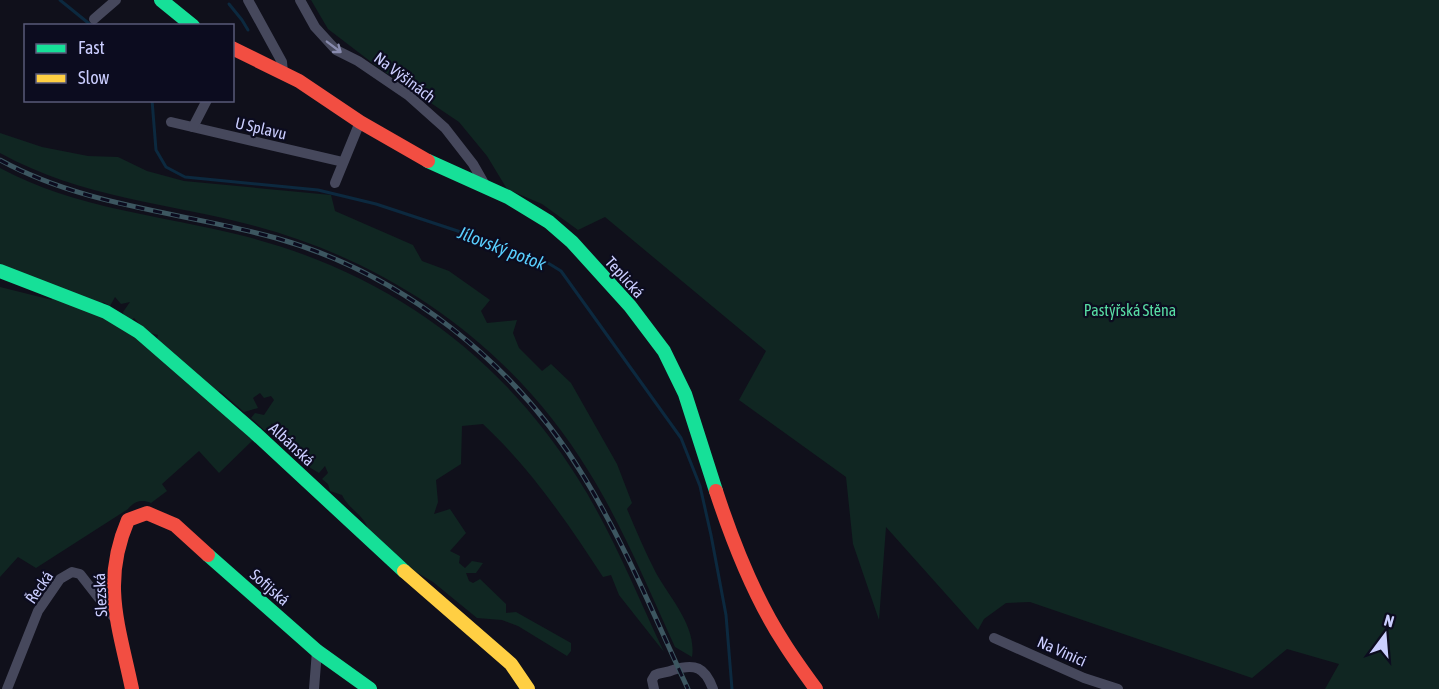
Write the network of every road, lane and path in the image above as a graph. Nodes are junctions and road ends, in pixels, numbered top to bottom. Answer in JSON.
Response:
{"nodes":[{"id":1,"x":116,"y":0,"type":"edge"},
{"id":2,"x":161,"y":0,"type":"edge"},
{"id":3,"x":248,"y":0,"type":"edge"},
{"id":4,"x":300,"y":0,"type":"edge"},
{"id":5,"x":94,"y":19,"type":"dead end"},
{"id":6,"x":191,"y":24,"type":"edge"},
{"id":7,"x":234,"y":48,"type":"edge"},
{"id":8,"x":284,"y":73,"type":"junction"},
{"id":9,"x":206,"y":102,"type":"edge"},
{"id":10,"x":171,"y":122,"type":"dead end"},
{"id":11,"x":360,"y":122,"type":"junction"},
{"id":12,"x":193,"y":127,"type":"junction"},
{"id":13,"x":343,"y":162,"type":"junction"},
{"id":14,"x":335,"y":183,"type":"dead end"},
{"id":15,"x":486,"y":187,"type":"junction"},
{"id":16,"x":0,"y":271,"type":"edge"},
{"id":17,"x":147,"y":513,"type":"joint"},
{"id":18,"x":118,"y":624,"type":"junction"},
{"id":19,"x":994,"y":638,"type":"dead end"},
{"id":20,"x":317,"y":651,"type":"junction"},
{"id":21,"x":7,"y":685,"type":"edge"},
{"id":22,"x":132,"y":689,"type":"edge"},
{"id":23,"x":314,"y":689,"type":"edge"},
{"id":24,"x":370,"y":689,"type":"edge"},
{"id":25,"x":528,"y":689,"type":"edge"},
{"id":26,"x":654,"y":689,"type":"edge"},
{"id":27,"x":713,"y":689,"type":"edge"},
{"id":28,"x":816,"y":689,"type":"edge"},
{"id":29,"x":1118,"y":689,"type":"edge"}],
"edges":[{"from":1,"to":5,"type":"street"},
{"from":2,"to":6,"type":"street"},
{"from":3,"to":8,"type":"street"},
{"from":4,"to":15,"type":"street","name":"Na Výšinách","one_way":true},
{"from":7,"to":8,"type":"street","name":"Teplická"},
{"from":8,"to":11,"type":"street","name":"Teplická"},
{"from":9,"to":12,"type":"street"},
{"from":10,"to":12,"type":"street","name":"U Splavu"},
{"from":11,"to":13,"type":"street"},
{"from":11,"to":15,"type":"street","name":"Teplická"},
{"from":12,"to":13,"type":"street","name":"U Splavu"},
{"from":13,"to":14,"type":"street"},
{"from":15,"to":28,"type":"street","name":"Teplická"},
{"from":16,"to":25,"type":"street","name":"Albánská"},
{"from":17,"to":18,"type":"street","name":"Slezská"},
{"from":17,"to":20,"type":"street","name":"Sofijská"},
{"from":18,"to":21,"type":"street","name":"Řecká"},
{"from":18,"to":22,"type":"street","name":"Slezská"},
{"from":19,"to":29,"type":"street","name":"Na Vinici"},
{"from":20,"to":23,"type":"street"},
{"from":20,"to":24,"type":"street","name":"Sofijská"},
{"from":26,"to":27,"type":"street"}]}
